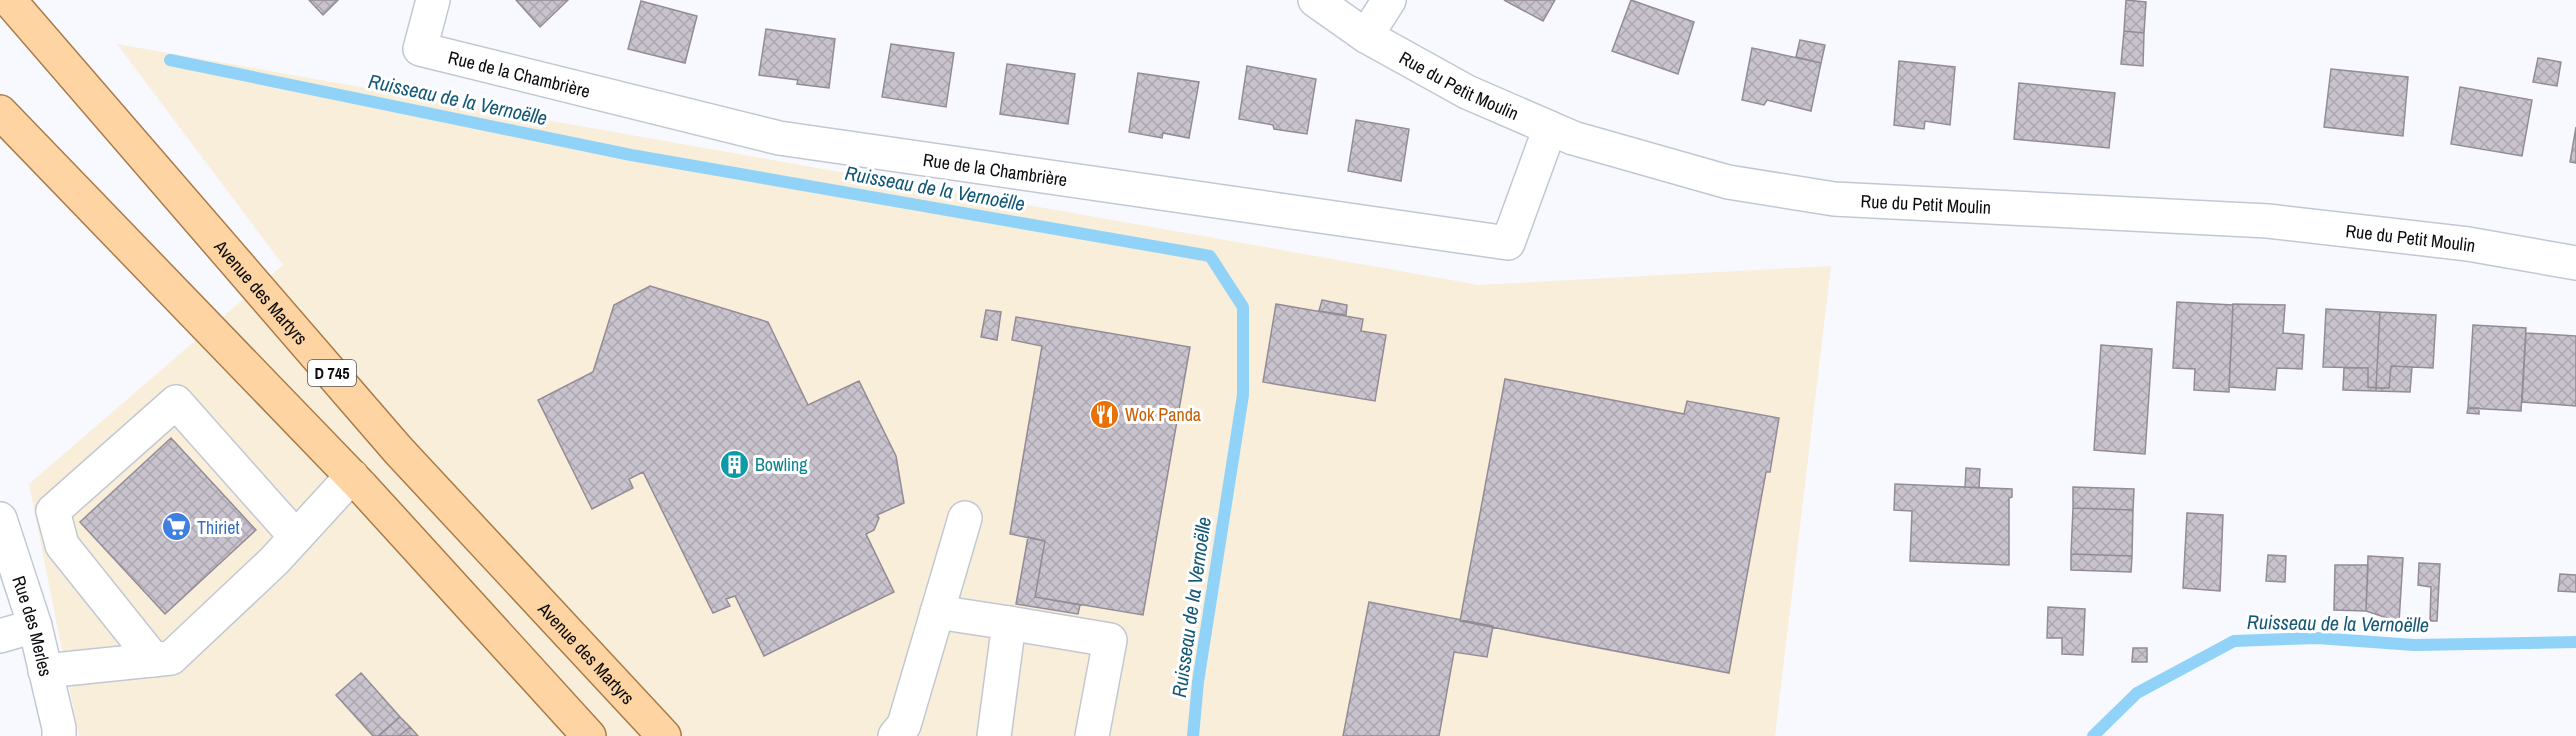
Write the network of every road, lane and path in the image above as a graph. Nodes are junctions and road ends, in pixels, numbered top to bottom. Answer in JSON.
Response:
{"nodes":[{"id":1,"x":9,"y":0,"type":"edge"},
{"id":2,"x":433,"y":0,"type":"edge"},
{"id":3,"x":1315,"y":0,"type":"edge"},
{"id":4,"x":1389,"y":0,"type":"edge"},
{"id":5,"x":1366,"y":36,"type":"junction"},
{"id":6,"x":2,"y":117,"type":"edge"},
{"id":7,"x":1550,"y":128,"type":"junction"},
{"id":8,"x":2576,"y":263,"type":"edge"},
{"id":9,"x":352,"y":476,"type":"junction"},
{"id":10,"x":965,"y":518,"type":"dead end"},
{"id":11,"x":0,"y":519,"type":"edge"},
{"id":12,"x":296,"y":537,"type":"junction"},
{"id":13,"x":937,"y":612,"type":"junction"},
{"id":14,"x":1009,"y":622,"type":"junction"},
{"id":15,"x":35,"y":626,"type":"junction"},
{"id":16,"x":0,"y":636,"type":"edge"},
{"id":17,"x":154,"y":660,"type":"junction"},
{"id":18,"x":45,"y":671,"type":"junction"},
{"id":19,"x":59,"y":736,"type":"edge"},
{"id":20,"x":590,"y":736,"type":"edge"},
{"id":21,"x":664,"y":736,"type":"edge"},
{"id":22,"x":895,"y":736,"type":"edge"},
{"id":23,"x":994,"y":736,"type":"edge"},
{"id":24,"x":1092,"y":736,"type":"edge"}],
"edges":[{"from":1,"to":21,"type":"main road","name":"Avenue des Martyrs","number":"D 745"},
{"from":2,"to":7,"type":"street","name":"Rue de la Chambrière"},
{"from":3,"to":5,"type":"street","name":"Rue du Petit Moulin"},
{"from":4,"to":5,"type":"street"},
{"from":5,"to":7,"type":"street","name":"Rue du Petit Moulin"},
{"from":6,"to":9,"type":"main road"},
{"from":7,"to":8,"type":"street","name":"Rue du Petit Moulin"},
{"from":9,"to":12,"type":"street"},
{"from":9,"to":20,"type":"main road"},
{"from":10,"to":13,"type":"street"},
{"from":11,"to":15,"type":"street","name":"Rue des Merles"},
{"from":12,"to":17,"type":"street"},
{"from":12,"to":17,"type":"street"},
{"from":13,"to":14,"type":"street"},
{"from":13,"to":22,"type":"street"},
{"from":14,"to":23,"type":"street"},
{"from":14,"to":24,"type":"street"},
{"from":15,"to":16,"type":"street"},
{"from":15,"to":18,"type":"street","name":"Rue des Merles"},
{"from":17,"to":18,"type":"street"},
{"from":18,"to":19,"type":"street","name":"Rue des Merles"}]}
